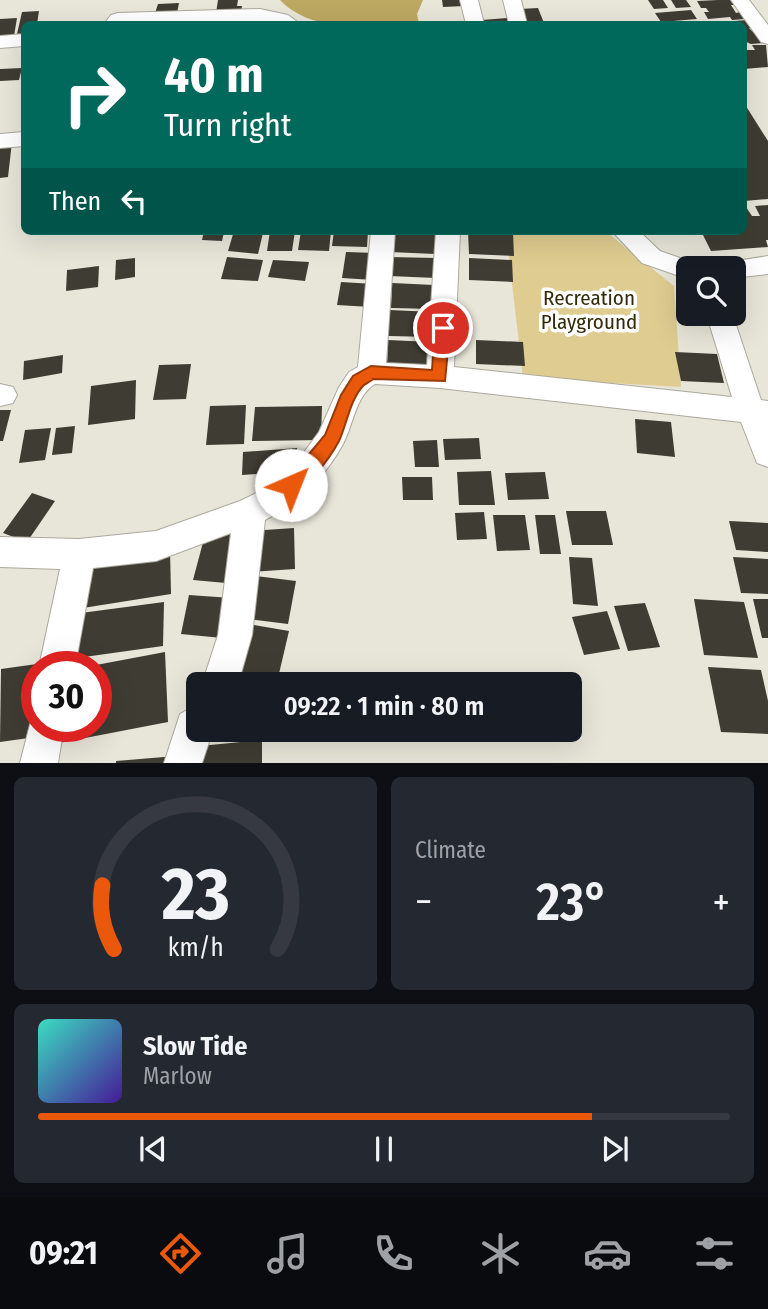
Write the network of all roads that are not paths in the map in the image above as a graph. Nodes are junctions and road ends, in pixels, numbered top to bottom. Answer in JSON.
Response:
{"nodes":[{"id":1,"x":469,"y":0,"type":"edge"},
{"id":2,"x":512,"y":0,"type":"edge"},
{"id":3,"x":740,"y":0,"type":"edge"},
{"id":4,"x":137,"y":9,"type":"edge"},
{"id":5,"x":116,"y":21,"type":"edge"},
{"id":6,"x":285,"y":21,"type":"edge"},
{"id":7,"x":474,"y":21,"type":"edge"},
{"id":8,"x":517,"y":21,"type":"edge"},
{"id":9,"x":768,"y":38,"type":"edge"},
{"id":10,"x":21,"y":40,"type":"edge"},
{"id":11,"x":0,"y":41,"type":"edge"},
{"id":12,"x":21,"y":139,"type":"edge"},
{"id":13,"x":0,"y":141,"type":"edge"},
{"id":14,"x":383,"y":235,"type":"edge"},
{"id":15,"x":448,"y":235,"type":"edge"},
{"id":16,"x":628,"y":235,"type":"edge"},
{"id":17,"x":768,"y":265,"type":"edge"},
{"id":18,"x":746,"y":267,"type":"edge"},
{"id":19,"x":676,"y":268,"type":"edge"},
{"id":20,"x":724,"y":326,"type":"edge"},
{"id":21,"x":371,"y":373,"type":"junction"},
{"id":22,"x":440,"y":377,"type":"junction"},
{"id":23,"x":759,"y":411,"type":"edge"},
{"id":24,"x":768,"y":453,"type":"edge"},
{"id":25,"x":250,"y":512,"type":"junction"},
{"id":26,"x":0,"y":552,"type":"edge"},
{"id":27,"x":79,"y":554,"type":"junction"},
{"id":28,"x":60,"y":651,"type":"edge"},
{"id":29,"x":224,"y":672,"type":"edge"},
{"id":30,"x":43,"y":742,"type":"edge"},
{"id":31,"x":189,"y":742,"type":"edge"},
{"id":32,"x":39,"y":763,"type":"edge"},
{"id":33,"x":183,"y":763,"type":"edge"}],
"edges":[{"from":1,"to":7,"type":"street"},
{"from":2,"to":8,"type":"street"},
{"from":3,"to":9,"type":"street"},
{"from":4,"to":5,"type":"street"},
{"from":4,"to":6,"type":"street"},
{"from":10,"to":11,"type":"street"},
{"from":12,"to":13,"type":"street"},
{"from":14,"to":21,"type":"street"},
{"from":15,"to":22,"type":"street"},
{"from":16,"to":19,"type":"street"},
{"from":17,"to":18,"type":"street"},
{"from":20,"to":23,"type":"street"},
{"from":21,"to":22,"type":"street"},
{"from":21,"to":25,"type":"street"},
{"from":22,"to":23,"type":"street"},
{"from":23,"to":24,"type":"street"},
{"from":25,"to":27,"type":"street"},
{"from":25,"to":29,"type":"street"},
{"from":26,"to":27,"type":"street"},
{"from":27,"to":28,"type":"street"},
{"from":30,"to":32,"type":"street"},
{"from":31,"to":33,"type":"street"}]}
